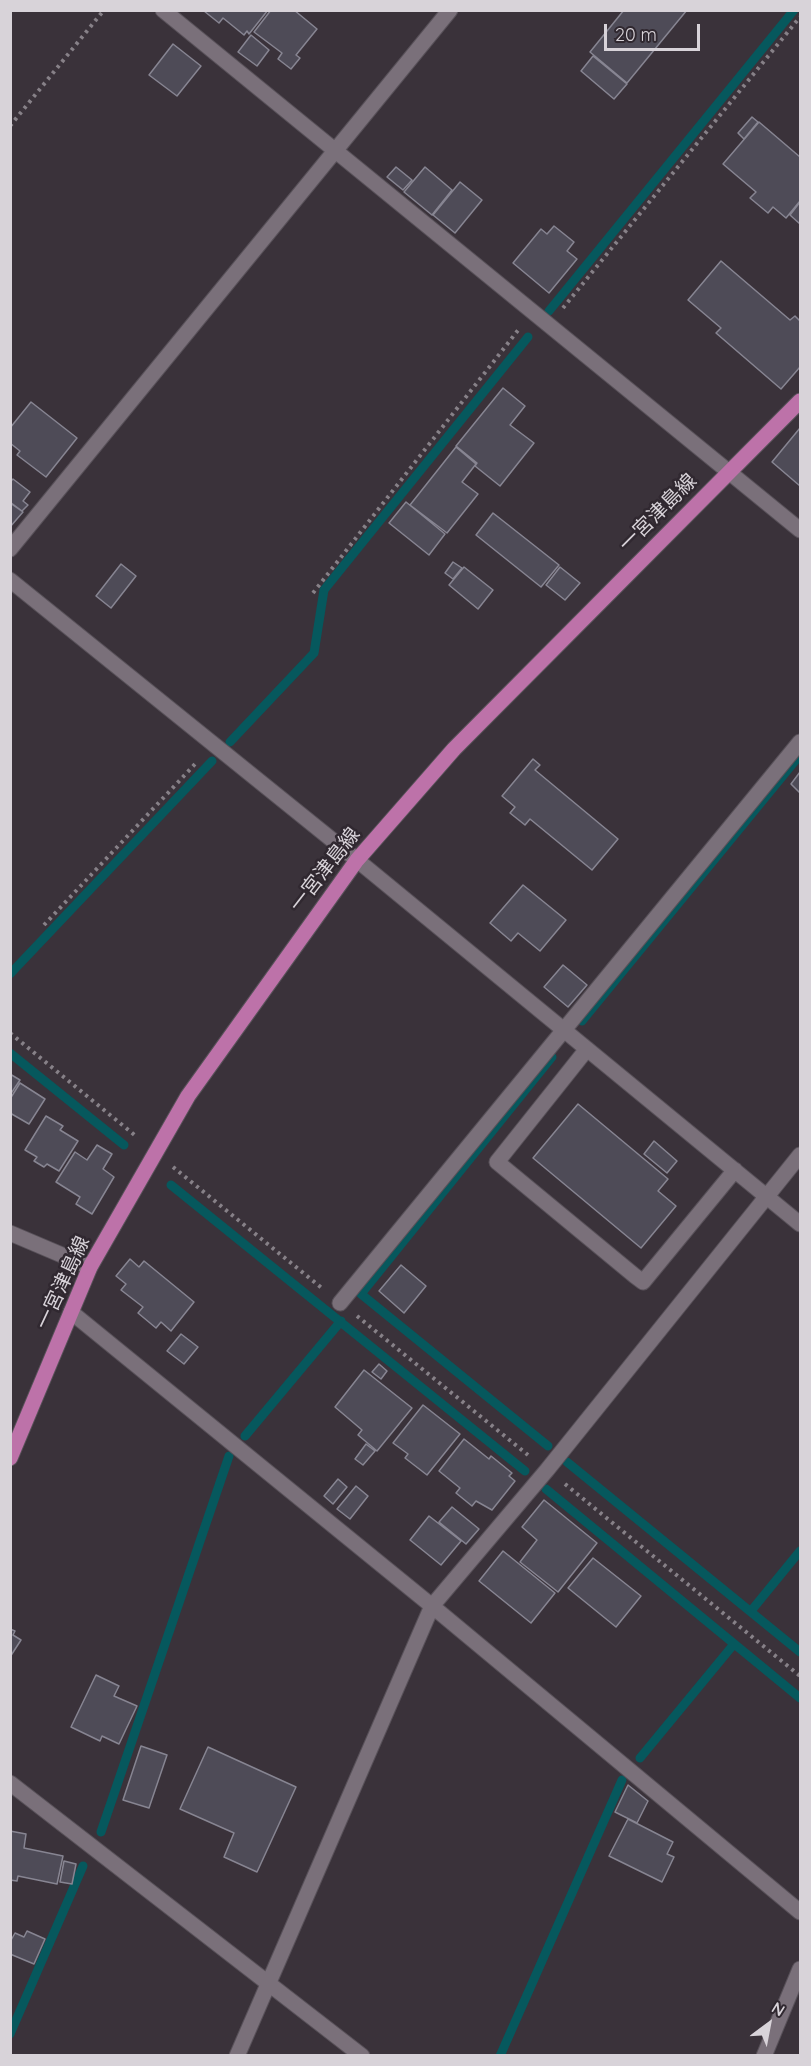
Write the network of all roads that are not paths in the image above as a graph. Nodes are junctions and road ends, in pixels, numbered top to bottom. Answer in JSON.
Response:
{"nodes":[{"id":1,"x":163,"y":10,"type":"edge"},
{"id":2,"x":450,"y":10,"type":"edge"},
{"id":3,"x":335,"y":151,"type":"junction"},
{"id":4,"x":801,"y":401,"type":"edge"},
{"id":5,"x":729,"y":471,"type":"junction"},
{"id":6,"x":801,"y":530,"type":"edge"},
{"id":7,"x":10,"y":549,"type":"edge"},
{"id":8,"x":10,"y":580,"type":"edge"},
{"id":9,"x":801,"y":742,"type":"edge"},
{"id":10,"x":357,"y":860,"type":"junction"},
{"id":11,"x":565,"y":1031,"type":"junction"},
{"id":12,"x":587,"y":1049,"type":"junction"},
{"id":13,"x":801,"y":1155,"type":"edge"},
{"id":14,"x":735,"y":1170,"type":"junction"},
{"id":15,"x":766,"y":1196,"type":"junction"},
{"id":16,"x":801,"y":1224,"type":"edge"},
{"id":17,"x":10,"y":1233,"type":"edge"},
{"id":18,"x":90,"y":1267,"type":"junction"},
{"id":19,"x":340,"y":1303,"type":"road end"},
{"id":20,"x":71,"y":1312,"type":"junction"},
{"id":21,"x":10,"y":1458,"type":"edge"},
{"id":22,"x":432,"y":1606,"type":"junction"},
{"id":23,"x":10,"y":1783,"type":"edge"},
{"id":24,"x":801,"y":1912,"type":"edge"},
{"id":25,"x":801,"y":1969,"type":"edge"},
{"id":26,"x":267,"y":1984,"type":"junction"},
{"id":27,"x":237,"y":2055,"type":"edge"},
{"id":28,"x":362,"y":2055,"type":"edge"},
{"id":29,"x":764,"y":2055,"type":"edge"}],
"edges":[{"from":1,"to":3,"type":"street"},
{"from":2,"to":3,"type":"street"},
{"from":3,"to":5,"type":"street"},
{"from":3,"to":7,"type":"street"},
{"from":4,"to":5,"type":"main road","name":"一宮津島線"},
{"from":5,"to":6,"type":"street"},
{"from":5,"to":10,"type":"main road","name":"一宮津島線"},
{"from":8,"to":10,"type":"street"},
{"from":9,"to":11,"type":"street"},
{"from":10,"to":11,"type":"street"},
{"from":10,"to":18,"type":"main road","name":"一宮津島線"},
{"from":11,"to":12,"type":"street"},
{"from":11,"to":19,"type":"street"},
{"from":12,"to":14,"type":"street"},
{"from":12,"to":14,"type":"street"},
{"from":13,"to":15,"type":"street"},
{"from":14,"to":15,"type":"street"},
{"from":15,"to":16,"type":"street"},
{"from":15,"to":22,"type":"street"},
{"from":17,"to":18,"type":"street"},
{"from":18,"to":20,"type":"main road","name":"一宮津島線"},
{"from":20,"to":21,"type":"main road","name":"一宮津島線"},
{"from":20,"to":22,"type":"street"},
{"from":22,"to":24,"type":"street"},
{"from":22,"to":26,"type":"street"},
{"from":23,"to":26,"type":"street"},
{"from":25,"to":29,"type":"street"},
{"from":26,"to":27,"type":"street"},
{"from":26,"to":28,"type":"street"}]}
